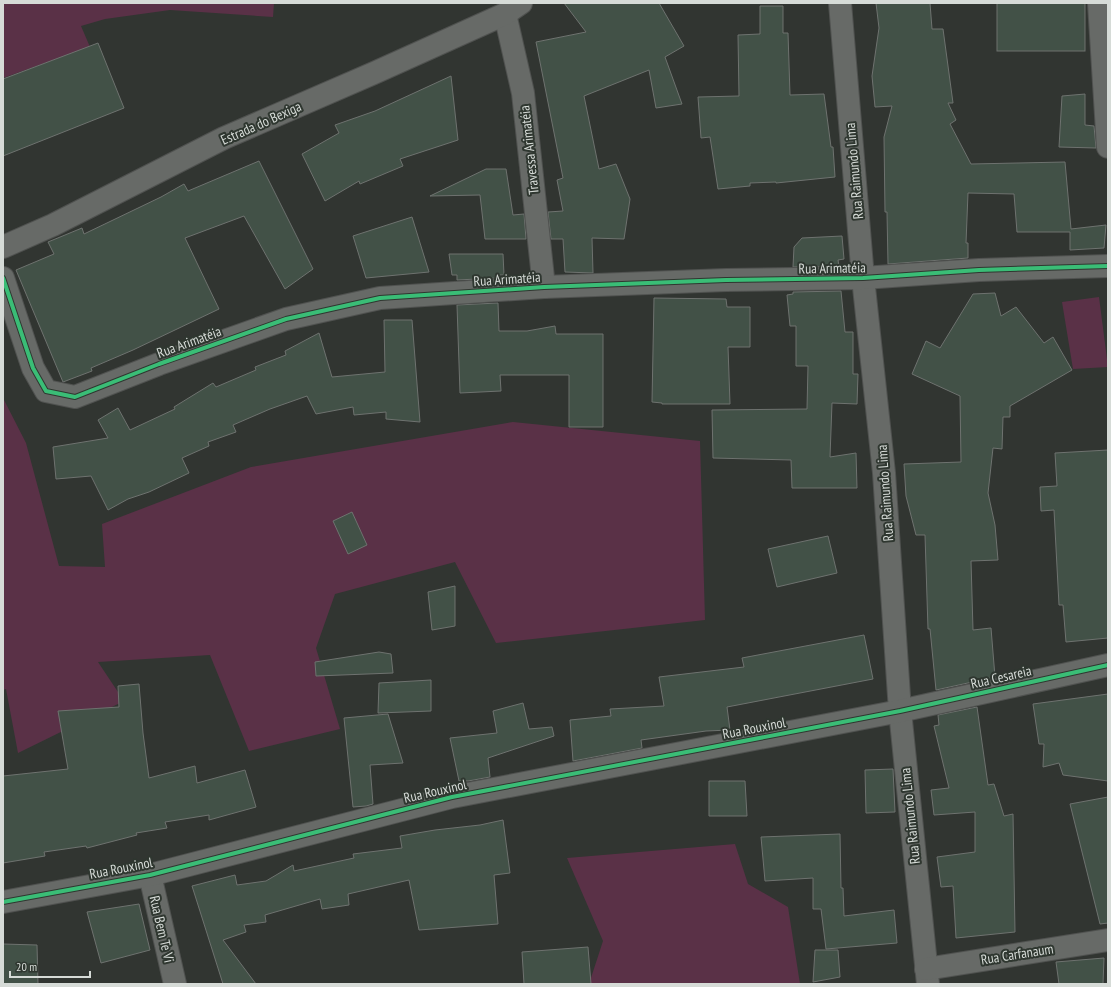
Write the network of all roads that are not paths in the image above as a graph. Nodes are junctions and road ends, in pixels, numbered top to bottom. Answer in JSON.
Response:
{"nodes":[{"id":1,"x":840,"y":3,"type":"edge"},
{"id":2,"x":1099,"y":3,"type":"edge"},
{"id":3,"x":513,"y":8,"type":"edge"},
{"id":4,"x":1108,"y":147,"type":"edge"},
{"id":5,"x":3,"y":247,"type":"edge"},
{"id":6,"x":1108,"y":266,"type":"edge"},
{"id":7,"x":3,"y":278,"type":"edge"},
{"id":8,"x":863,"y":278,"type":"junction"},
{"id":9,"x":544,"y":287,"type":"junction"},
{"id":10,"x":1108,"y":665,"type":"edge"},
{"id":11,"x":900,"y":711,"type":"junction"},
{"id":12,"x":150,"y":875,"type":"junction"},
{"id":13,"x":3,"y":902,"type":"edge"},
{"id":14,"x":1108,"y":940,"type":"edge"},
{"id":15,"x":927,"y":976,"type":"edge"},
{"id":16,"x":175,"y":984,"type":"edge"}],
"edges":[{"from":1,"to":8,"type":"street","name":"Rua Raimundo Lima"},
{"from":2,"to":4,"type":"street"},
{"from":3,"to":5,"type":"street","name":"Estrada do Bexiga"},
{"from":3,"to":9,"type":"street","name":"Travessa Arimatéia"},
{"from":6,"to":8,"type":"street","name":"Rua Arimatéia"},
{"from":7,"to":9,"type":"street","name":"Rua Arimatéia"},
{"from":8,"to":9,"type":"street","name":"Rua Arimatéia"},
{"from":8,"to":11,"type":"street","name":"Rua Raimundo Lima"},
{"from":10,"to":11,"type":"street","name":"Rua Cesareia"},
{"from":11,"to":12,"type":"street","name":"Rua Rouxinol"},
{"from":11,"to":15,"type":"street","name":"Rua Raimundo Lima"},
{"from":12,"to":13,"type":"street","name":"Rua Rouxinol"},
{"from":12,"to":16,"type":"street","name":"Rua Bem Te Vi"},
{"from":14,"to":15,"type":"street","name":"Rua Carfanaum"}]}
